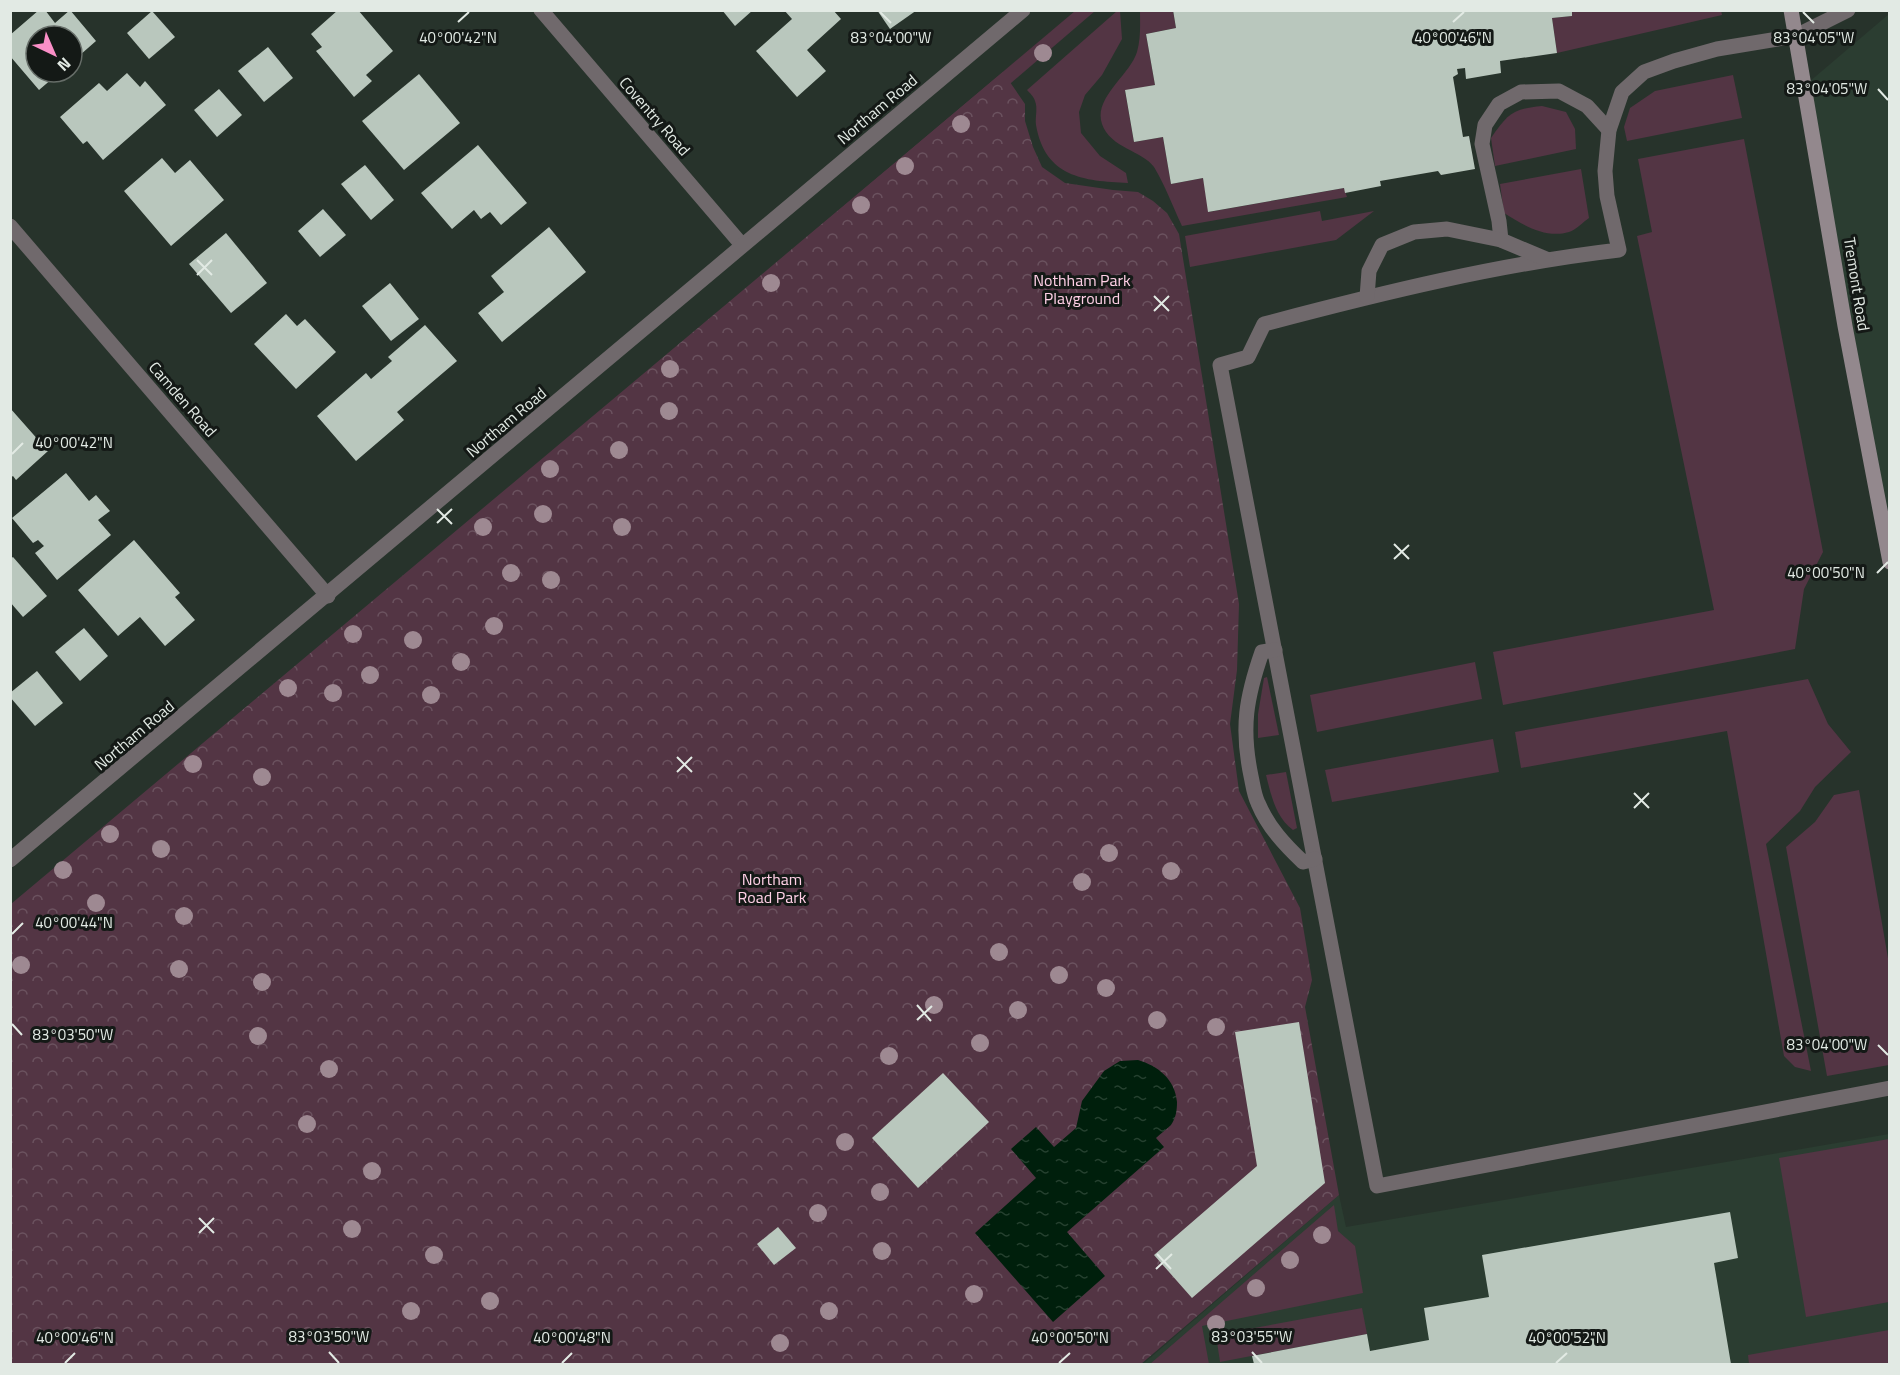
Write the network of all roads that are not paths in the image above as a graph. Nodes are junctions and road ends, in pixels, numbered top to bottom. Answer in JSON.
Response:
{"nodes":[{"id":1,"x":541,"y":10,"type":"edge"},
{"id":2,"x":1023,"y":10,"type":"edge"},
{"id":3,"x":1791,"y":10,"type":"edge"},
{"id":4,"x":1848,"y":10,"type":"edge"},
{"id":5,"x":1796,"y":36,"type":"junction"},
{"id":6,"x":1610,"y":130,"type":"junction"},
{"id":7,"x":10,"y":226,"type":"edge"},
{"id":8,"x":1501,"y":240,"type":"junction"},
{"id":9,"x":742,"y":245,"type":"junction"},
{"id":10,"x":1546,"y":259,"type":"junction"},
{"id":11,"x":1367,"y":297,"type":"junction"},
{"id":12,"x":1890,"y":562,"type":"edge"},
{"id":13,"x":328,"y":596,"type":"junction"},
{"id":14,"x":1275,"y":650,"type":"junction"},
{"id":15,"x":1315,"y":859,"type":"junction"},
{"id":16,"x":10,"y":860,"type":"edge"},
{"id":17,"x":1890,"y":1088,"type":"edge"}],
"edges":[{"from":1,"to":9,"type":"street","name":"Coventry Road"},
{"from":2,"to":9,"type":"street","name":"Northam Road"},
{"from":3,"to":5,"type":"main road","name":"Tremont Road"},
{"from":4,"to":5,"type":"street"},
{"from":5,"to":6,"type":"street"},
{"from":5,"to":12,"type":"main road","name":"Tremont Road"},
{"from":6,"to":8,"type":"street"},
{"from":6,"to":10,"type":"street"},
{"from":7,"to":13,"type":"street","name":"Camden Road"},
{"from":8,"to":10,"type":"street"},
{"from":8,"to":11,"type":"street"},
{"from":9,"to":13,"type":"street","name":"Northam Road"},
{"from":10,"to":11,"type":"street"},
{"from":11,"to":14,"type":"street"},
{"from":13,"to":16,"type":"street","name":"Northam Road"},
{"from":14,"to":15,"type":"street"},
{"from":14,"to":15,"type":"street"},
{"from":15,"to":17,"type":"street"}]}
